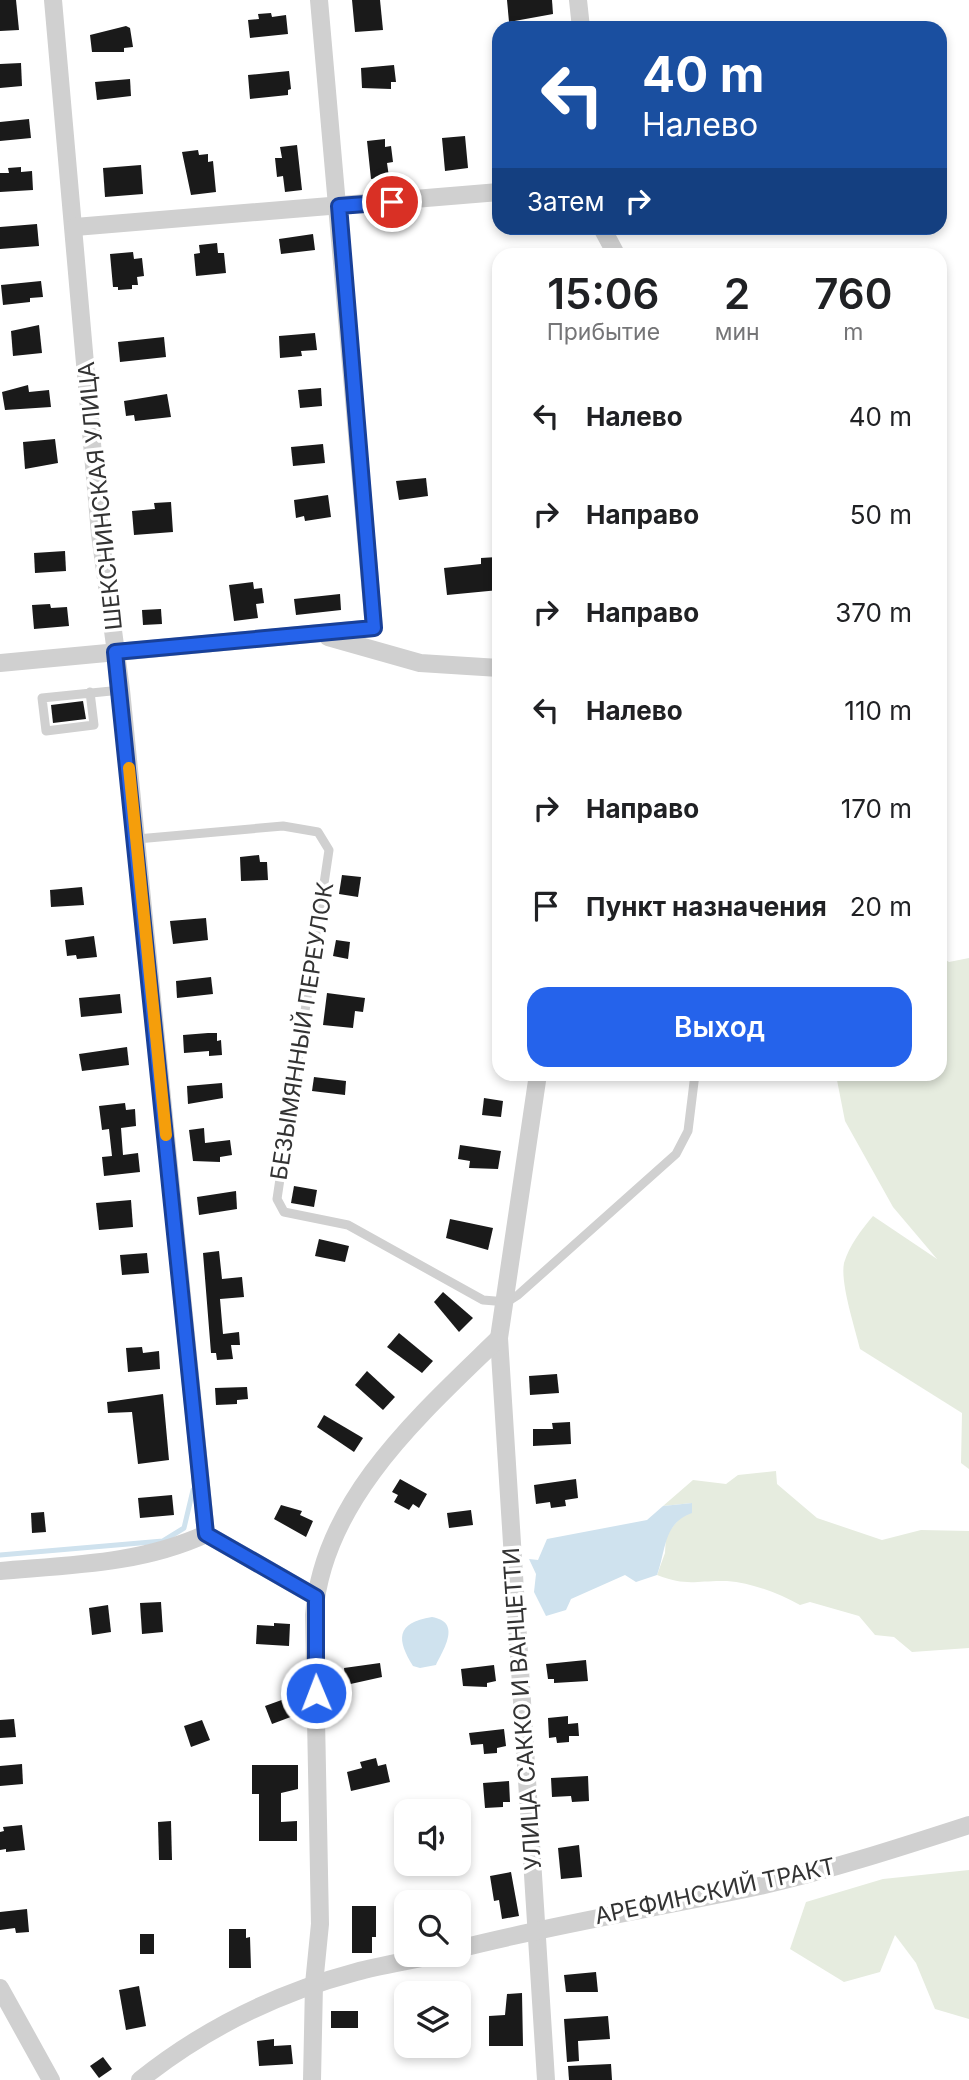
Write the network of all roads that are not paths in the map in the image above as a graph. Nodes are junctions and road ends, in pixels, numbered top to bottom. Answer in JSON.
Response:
{"nodes":[{"id":1,"x":53,"y":0,"type":"edge"},
{"id":2,"x":319,"y":0,"type":"edge"},
{"id":3,"x":578,"y":0,"type":"edge"},
{"id":4,"x":580,"y":21,"type":"edge"},
{"id":5,"x":492,"y":193,"type":"edge"},
{"id":6,"x":339,"y":206,"type":"junction"},
{"id":7,"x":75,"y":227,"type":"junction"},
{"id":8,"x":316,"y":633,"type":"junction"},
{"id":9,"x":115,"y":652,"type":"junction"},
{"id":10,"x":0,"y":663,"type":"edge"},
{"id":11,"x":492,"y":668,"type":"edge"},
{"id":12,"x":121,"y":690,"type":"junction"},
{"id":13,"x":90,"y":692,"type":"junction"},
{"id":14,"x":136,"y":839,"type":"junction"},
{"id":15,"x":537,"y":1081,"type":"edge"},
{"id":16,"x":694,"y":1081,"type":"edge"},
{"id":17,"x":507,"y":1302,"type":"junction"},
{"id":18,"x":499,"y":1338,"type":"junction"},
{"id":19,"x":206,"y":1534,"type":"junction"},
{"id":20,"x":0,"y":1571,"type":"edge"},
{"id":21,"x":316,"y":1597,"type":"junction"},
{"id":22,"x":969,"y":1825,"type":"edge"},
{"id":23,"x":536,"y":1929,"type":"junction"},
{"id":24,"x":471,"y":1946,"type":"edge"},
{"id":25,"x":394,"y":1965,"type":"edge"},
{"id":26,"x":314,"y":1984,"type":"junction"},
{"id":27,"x":0,"y":1988,"type":"edge"},
{"id":28,"x":51,"y":2080,"type":"edge"},
{"id":29,"x":140,"y":2080,"type":"edge"},
{"id":30,"x":312,"y":2080,"type":"edge"},
{"id":31,"x":546,"y":2080,"type":"edge"}],
"edges":[{"from":1,"to":7,"type":"street","name":"ШЕКСНИНСКАЯ УЛИЦА"},
{"from":2,"to":6,"type":"street"},
{"from":3,"to":4,"type":"street"},
{"from":5,"to":6,"type":"street"},
{"from":6,"to":7,"type":"street"},
{"from":6,"to":8,"type":"street"},
{"from":7,"to":9,"type":"street","name":"ШЕКСНИНСКАЯ УЛИЦА"},
{"from":8,"to":9,"type":"street"},
{"from":8,"to":11,"type":"street"},
{"from":9,"to":10,"type":"street"},
{"from":9,"to":12,"type":"street","name":"ШЕКСНИНСКАЯ УЛИЦА"},
{"from":12,"to":13,"type":"lane"},
{"from":12,"to":14,"type":"street","name":"ШЕКСНИНСКАЯ УЛИЦА"},
{"from":13,"to":13,"type":"lane"},
{"from":14,"to":17,"type":"lane","name":"БЕЗЫМЯННЫЙ ПЕРЕУЛОК"},
{"from":14,"to":19,"type":"street","name":"ШЕКСНИНСКАЯ УЛИЦА"},
{"from":15,"to":17,"type":"street"},
{"from":16,"to":17,"type":"lane"},
{"from":17,"to":18,"type":"street"},
{"from":18,"to":21,"type":"street"},
{"from":18,"to":23,"type":"street","name":"УЛИЦА САККО И ВАНЦЕТТИ"},
{"from":19,"to":20,"type":"street"},
{"from":19,"to":21,"type":"street"},
{"from":21,"to":26,"type":"street"},
{"from":22,"to":23,"type":"street","name":"АРЕФИНСКИЙ ТРАКТ"},
{"from":23,"to":24,"type":"street","name":"АРЕФИНСКИЙ ТРАКТ"},
{"from":23,"to":31,"type":"street","name":"УЛИЦА САККО И ВАНЦЕТТИ"},
{"from":25,"to":26,"type":"street"},
{"from":26,"to":29,"type":"street"},
{"from":26,"to":30,"type":"street"},
{"from":27,"to":28,"type":"street"}]}
